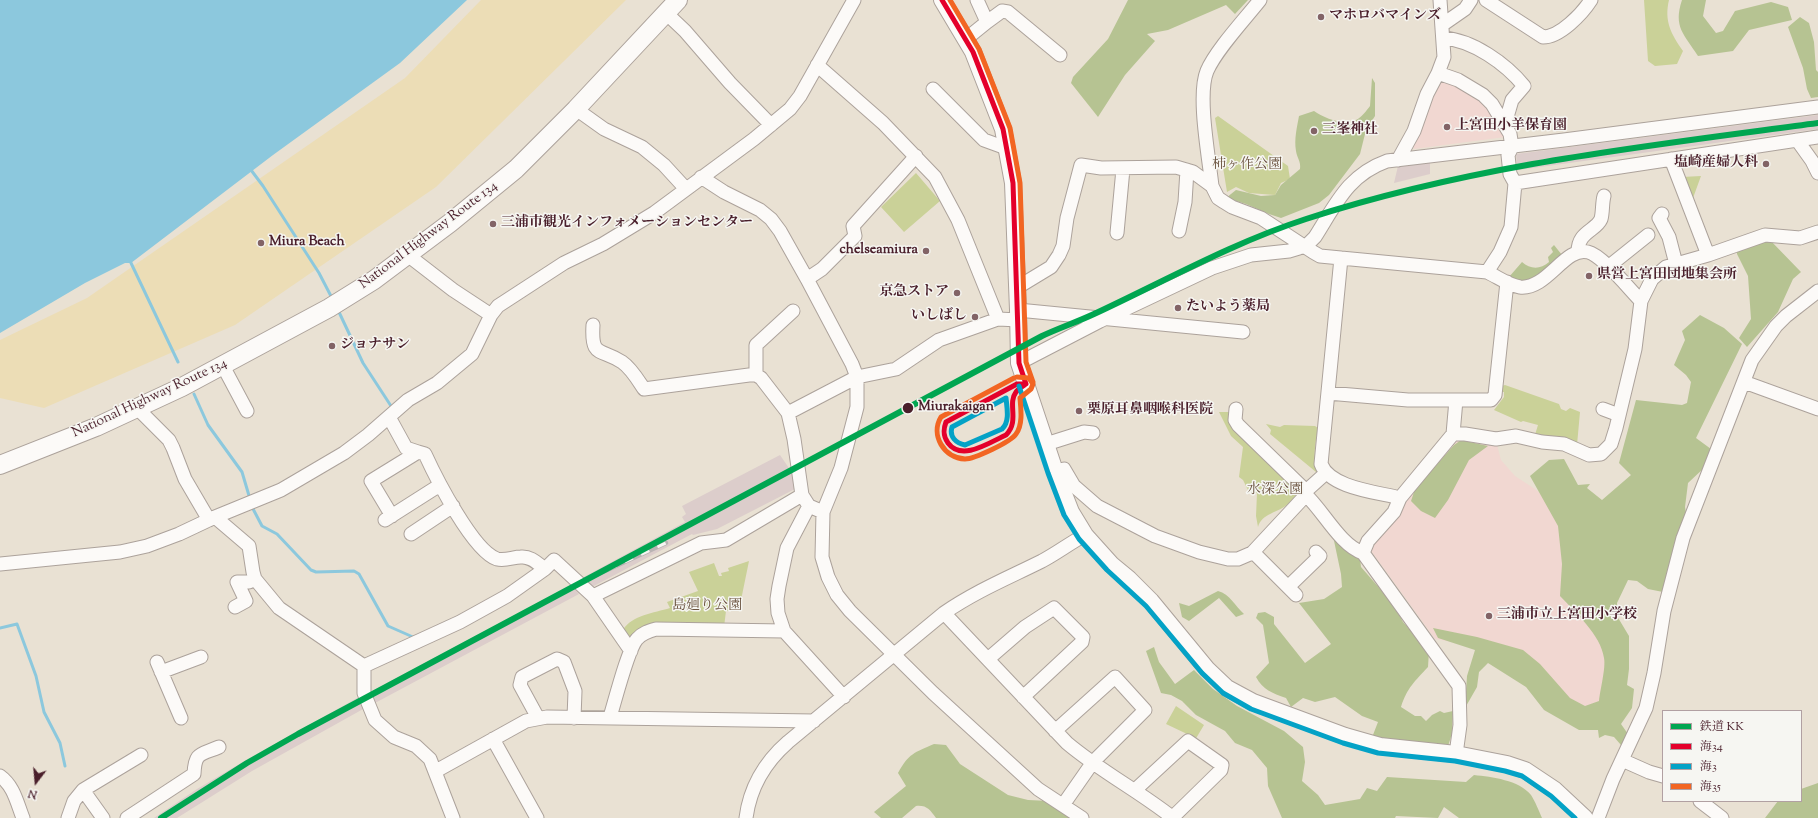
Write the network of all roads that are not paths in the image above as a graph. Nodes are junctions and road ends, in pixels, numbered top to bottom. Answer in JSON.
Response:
{"nodes":[{"id":1,"x":854,"y":0,"type":"edge"},
{"id":2,"x":942,"y":0,"type":"edge"},
{"id":3,"x":977,"y":0,"type":"edge"},
{"id":4,"x":1260,"y":0,"type":"edge"},
{"id":5,"x":1440,"y":0,"type":"edge"},
{"id":6,"x":1471,"y":0,"type":"edge"},
{"id":7,"x":1486,"y":0,"type":"edge"},
{"id":8,"x":1585,"y":2,"type":"edge"},
{"id":9,"x":672,"y":6,"type":"edge"},
{"id":10,"x":987,"y":22,"type":"junction"},
{"id":11,"x":1443,"y":32,"type":"junction"},
{"id":12,"x":966,"y":39,"type":"junction"},
{"id":13,"x":1060,"y":55,"type":"dead end"},
{"id":14,"x":817,"y":65,"type":"junction"},
{"id":15,"x":1438,"y":73,"type":"junction"},
{"id":16,"x":933,"y":89,"type":"dead end"},
{"id":17,"x":1818,"y":107,"type":"edge"},
{"id":18,"x":576,"y":109,"type":"junction"},
{"id":19,"x":1505,"y":124,"type":"junction"},
{"id":20,"x":771,"y":125,"type":"junction"},
{"id":21,"x":1818,"y":137,"type":"edge"},
{"id":22,"x":1798,"y":140,"type":"junction"},
{"id":23,"x":1512,"y":146,"type":"junction"},
{"id":24,"x":1006,"y":148,"type":"junction"},
{"id":25,"x":916,"y":156,"type":"junction"},
{"id":26,"x":1671,"y":159,"type":"junction"},
{"id":27,"x":1398,"y":160,"type":"junction"},
{"id":28,"x":1123,"y":169,"type":"junction"},
{"id":29,"x":1187,"y":170,"type":"junction"},
{"id":30,"x":1818,"y":173,"type":"edge"},
{"id":31,"x":702,"y":177,"type":"junction"},
{"id":32,"x":1515,"y":182,"type":"junction"},
{"id":33,"x":1212,"y":186,"type":"junction"},
{"id":34,"x":686,"y":189,"type":"junction"},
{"id":35,"x":1604,"y":196,"type":"dead end"},
{"id":36,"x":1662,"y":214,"type":"dead end"},
{"id":37,"x":1180,"y":231,"type":"dead end"},
{"id":38,"x":1818,"y":232,"type":"edge"},
{"id":39,"x":1117,"y":233,"type":"dead end"},
{"id":40,"x":1648,"y":235,"type":"dead end"},
{"id":41,"x":1304,"y":246,"type":"junction"},
{"id":42,"x":1578,"y":252,"type":"junction"},
{"id":43,"x":1708,"y":255,"type":"junction"},
{"id":44,"x":409,"y":256,"type":"junction"},
{"id":45,"x":1341,"y":258,"type":"junction"},
{"id":46,"x":1676,"y":264,"type":"junction"},
{"id":47,"x":1608,"y":267,"type":"junction"},
{"id":48,"x":1487,"y":272,"type":"junction"},
{"id":49,"x":807,"y":279,"type":"junction"},
{"id":50,"x":1507,"y":282,"type":"junction"},
{"id":51,"x":1018,"y":288,"type":"junction"},
{"id":52,"x":1818,"y":291,"type":"edge"},
{"id":53,"x":1641,"y":301,"type":"junction"},
{"id":54,"x":792,"y":311,"type":"dead end"},
{"id":55,"x":491,"y":315,"type":"junction"},
{"id":56,"x":1018,"y":315,"type":"junction"},
{"id":57,"x":1107,"y":318,"type":"junction"},
{"id":58,"x":998,"y":319,"type":"junction"},
{"id":59,"x":593,"y":325,"type":"dead end"},
{"id":60,"x":1243,"y":332,"type":"dead end"},
{"id":61,"x":1019,"y":363,"type":"junction"},
{"id":62,"x":223,"y":366,"type":"junction"},
{"id":63,"x":756,"y":375,"type":"junction"},
{"id":64,"x":857,"y":377,"type":"junction"},
{"id":65,"x":1744,"y":382,"type":"junction"},
{"id":66,"x":1328,"y":393,"type":"junction"},
{"id":67,"x":1456,"y":400,"type":"junction"},
{"id":68,"x":137,"y":408,"type":"junction"},
{"id":69,"x":1236,"y":409,"type":"dead end"},
{"id":70,"x":1603,"y":409,"type":"dead end"},
{"id":71,"x":1818,"y":409,"type":"edge"},
{"id":72,"x":247,"y":412,"type":"dead end"},
{"id":73,"x":788,"y":413,"type":"junction"},
{"id":74,"x":1619,"y":416,"type":"junction"},
{"id":75,"x":388,"y":417,"type":"junction"},
{"id":76,"x":1093,"y":433,"type":"dead end"},
{"id":77,"x":1453,"y":434,"type":"junction"},
{"id":78,"x":1046,"y":444,"type":"junction"},
{"id":79,"x":418,"y":452,"type":"junction"},
{"id":80,"x":0,"y":465,"type":"edge"},
{"id":81,"x":1055,"y":471,"type":"junction"},
{"id":82,"x":1326,"y":472,"type":"junction"},
{"id":83,"x":440,"y":485,"type":"junction"},
{"id":84,"x":1306,"y":493,"type":"junction"},
{"id":85,"x":1400,"y":498,"type":"junction"},
{"id":86,"x":806,"y":500,"type":"junction"},
{"id":87,"x":453,"y":506,"type":"junction"},
{"id":88,"x":823,"y":512,"type":"junction"},
{"id":89,"x":212,"y":518,"type":"junction"},
{"id":90,"x":411,"y":534,"type":"dead end"},
{"id":91,"x":1085,"y":535,"type":"junction"},
{"id":92,"x":1253,"y":552,"type":"junction"},
{"id":93,"x":1363,"y":554,"type":"junction"},
{"id":94,"x":1316,"y":561,"type":"dead end"},
{"id":95,"x":0,"y":564,"type":"edge"},
{"id":96,"x":545,"y":569,"type":"junction"},
{"id":97,"x":255,"y":579,"type":"junction"},
{"id":98,"x":593,"y":596,"type":"junction"},
{"id":99,"x":235,"y":607,"type":"dead end"},
{"id":100,"x":944,"y":613,"type":"junction"},
{"id":101,"x":784,"y":631,"type":"junction"},
{"id":102,"x":631,"y":651,"type":"junction"},
{"id":103,"x":895,"y":655,"type":"junction"},
{"id":104,"x":200,"y":657,"type":"dead end"},
{"id":105,"x":988,"y":659,"type":"junction"},
{"id":106,"x":364,"y":666,"type":"junction"},
{"id":107,"x":844,"y":697,"type":"junction"},
{"id":108,"x":1023,"y":697,"type":"junction"},
{"id":109,"x":610,"y":717,"type":"junction"},
{"id":110,"x":181,"y":718,"type":"dead end"},
{"id":111,"x":538,"y":718,"type":"junction"},
{"id":112,"x":574,"y":718,"type":"junction"},
{"id":113,"x":814,"y":721,"type":"junction"},
{"id":114,"x":1055,"y":731,"type":"junction"},
{"id":115,"x":493,"y":739,"type":"junction"},
{"id":116,"x":220,"y":747,"type":"dead end"},
{"id":117,"x":1456,"y":754,"type":"junction"},
{"id":118,"x":141,"y":755,"type":"dead end"},
{"id":119,"x":1622,"y":760,"type":"junction"},
{"id":120,"x":1093,"y":762,"type":"junction"},
{"id":121,"x":436,"y":771,"type":"junction"},
{"id":122,"x":0,"y":776,"type":"edge"},
{"id":123,"x":1662,"y":776,"type":"edge"},
{"id":124,"x":83,"y":790,"type":"junction"},
{"id":125,"x":1135,"y":790,"type":"junction"},
{"id":126,"x":1701,"y":802,"type":"edge"},
{"id":127,"x":1063,"y":805,"type":"junction"},
{"id":128,"x":23,"y":818,"type":"edge"},
{"id":129,"x":68,"y":818,"type":"edge"},
{"id":130,"x":103,"y":818,"type":"edge"},
{"id":131,"x":127,"y":818,"type":"edge"},
{"id":132,"x":453,"y":818,"type":"edge"},
{"id":133,"x":536,"y":818,"type":"edge"},
{"id":134,"x":746,"y":818,"type":"edge"},
{"id":135,"x":1082,"y":818,"type":"edge"},
{"id":136,"x":1173,"y":818,"type":"edge"},
{"id":137,"x":1585,"y":818,"type":"edge"},
{"id":138,"x":1598,"y":818,"type":"edge"},
{"id":139,"x":1722,"y":818,"type":"edge"}],
"edges":[{"from":1,"to":14,"type":"street"},
{"from":2,"to":12,"type":"main road"},
{"from":3,"to":10,"type":"street"},
{"from":4,"to":33,"type":"street"},
{"from":5,"to":11,"type":"street"},
{"from":6,"to":11,"type":"street"},
{"from":7,"to":8,"type":"street"},
{"from":9,"to":18,"type":"highway","name":"National Highway Route 134"},
{"from":9,"to":20,"type":"street"},
{"from":10,"to":12,"type":"street"},
{"from":10,"to":13,"type":"street"},
{"from":11,"to":15,"type":"street"},
{"from":11,"to":19,"type":"street"},
{"from":12,"to":24,"type":"main road"},
{"from":14,"to":20,"type":"street"},
{"from":14,"to":25,"type":"street"},
{"from":15,"to":19,"type":"street"},
{"from":15,"to":27,"type":"street"},
{"from":16,"to":24,"type":"street"},
{"from":17,"to":23,"type":"street"},
{"from":18,"to":34,"type":"street"},
{"from":18,"to":44,"type":"highway","name":"National Highway Route 134"},
{"from":19,"to":23,"type":"street"},
{"from":20,"to":31,"type":"street"},
{"from":21,"to":22,"type":"street"},
{"from":22,"to":26,"type":"street"},
{"from":22,"to":30,"type":"street"},
{"from":23,"to":27,"type":"street"},
{"from":23,"to":32,"type":"street"},
{"from":24,"to":51,"type":"main road"},
{"from":25,"to":49,"type":"street"},
{"from":25,"to":58,"type":"street"},
{"from":26,"to":32,"type":"street"},
{"from":26,"to":43,"type":"street"},
{"from":27,"to":41,"type":"street"},
{"from":28,"to":29,"type":"street"},
{"from":28,"to":39,"type":"street"},
{"from":28,"to":51,"type":"street"},
{"from":29,"to":33,"type":"street"},
{"from":29,"to":37,"type":"street"},
{"from":31,"to":34,"type":"street"},
{"from":31,"to":49,"type":"street"},
{"from":32,"to":48,"type":"street"},
{"from":33,"to":41,"type":"street"},
{"from":34,"to":55,"type":"street"},
{"from":35,"to":42,"type":"street"},
{"from":36,"to":46,"type":"street"},
{"from":38,"to":43,"type":"street"},
{"from":40,"to":47,"type":"street"},
{"from":41,"to":45,"type":"street"},
{"from":41,"to":57,"type":"street"},
{"from":42,"to":47,"type":"street"},
{"from":42,"to":50,"type":"street"},
{"from":43,"to":46,"type":"street"},
{"from":44,"to":55,"type":"street"},
{"from":44,"to":62,"type":"highway","name":"National Highway Route 134"},
{"from":45,"to":48,"type":"street"},
{"from":45,"to":66,"type":"street"},
{"from":46,"to":53,"type":"street"},
{"from":47,"to":53,"type":"street"},
{"from":48,"to":50,"type":"street"},
{"from":49,"to":64,"type":"street"},
{"from":50,"to":67,"type":"street"},
{"from":51,"to":56,"type":"main road"},
{"from":52,"to":65,"type":"street"},
{"from":53,"to":74,"type":"street"},
{"from":54,"to":63,"type":"street"},
{"from":55,"to":75,"type":"street"},
{"from":56,"to":57,"type":"street"},
{"from":56,"to":58,"type":"street"},
{"from":56,"to":61,"type":"main road"},
{"from":57,"to":60,"type":"street"},
{"from":57,"to":61,"type":"street"},
{"from":58,"to":64,"type":"street"},
{"from":59,"to":63,"type":"street"},
{"from":61,"to":78,"type":"main road"},
{"from":62,"to":68,"type":"highway","name":"National Highway Route 134"},
{"from":62,"to":72,"type":"street"},
{"from":63,"to":73,"type":"street"},
{"from":64,"to":73,"type":"street"},
{"from":64,"to":88,"type":"street"},
{"from":65,"to":71,"type":"street"},
{"from":65,"to":119,"type":"street"},
{"from":66,"to":67,"type":"street"},
{"from":66,"to":82,"type":"street"},
{"from":67,"to":77,"type":"street"},
{"from":68,"to":80,"type":"highway","name":"National Highway Route 134"},
{"from":68,"to":89,"type":"street"},
{"from":69,"to":84,"type":"street"},
{"from":70,"to":74,"type":"street"},
{"from":73,"to":86,"type":"street"},
{"from":74,"to":77,"type":"street"},
{"from":75,"to":79,"type":"street"},
{"from":75,"to":89,"type":"street"},
{"from":76,"to":78,"type":"street"},
{"from":77,"to":85,"type":"street"},
{"from":78,"to":81,"type":"main road"},
{"from":79,"to":83,"type":"street"},
{"from":79,"to":83,"type":"street"},
{"from":81,"to":91,"type":"main road"},
{"from":81,"to":92,"type":"street"},
{"from":82,"to":84,"type":"street"},
{"from":82,"to":85,"type":"street"},
{"from":83,"to":87,"type":"street"},
{"from":84,"to":92,"type":"street"},
{"from":84,"to":93,"type":"street"},
{"from":85,"to":93,"type":"street"},
{"from":86,"to":88,"type":"street"},
{"from":86,"to":98,"type":"street"},
{"from":86,"to":101,"type":"street"},
{"from":87,"to":90,"type":"street"},
{"from":87,"to":96,"type":"street"},
{"from":88,"to":103,"type":"street"},
{"from":89,"to":95,"type":"street"},
{"from":89,"to":97,"type":"street"},
{"from":91,"to":100,"type":"street"},
{"from":91,"to":117,"type":"main road"},
{"from":92,"to":94,"type":"street"},
{"from":93,"to":117,"type":"street"},
{"from":96,"to":98,"type":"street"},
{"from":96,"to":106,"type":"street"},
{"from":97,"to":99,"type":"street"},
{"from":97,"to":106,"type":"street"},
{"from":98,"to":102,"type":"street"},
{"from":100,"to":103,"type":"street"},
{"from":100,"to":105,"type":"street"},
{"from":101,"to":102,"type":"street"},
{"from":101,"to":107,"type":"street"},
{"from":102,"to":109,"type":"street"},
{"from":103,"to":107,"type":"street"},
{"from":103,"to":127,"type":"street"},
{"from":104,"to":110,"type":"street"},
{"from":105,"to":108,"type":"street"},
{"from":105,"to":108,"type":"street"},
{"from":106,"to":121,"type":"street"},
{"from":107,"to":113,"type":"street"},
{"from":108,"to":114,"type":"street"},
{"from":109,"to":112,"type":"street"},
{"from":109,"to":113,"type":"street"},
{"from":111,"to":112,"type":"street"},
{"from":111,"to":112,"type":"street"},
{"from":111,"to":115,"type":"street"},
{"from":113,"to":134,"type":"street"},
{"from":114,"to":120,"type":"street"},
{"from":114,"to":120,"type":"street"},
{"from":115,"to":121,"type":"street"},
{"from":115,"to":133,"type":"street"},
{"from":116,"to":131,"type":"street"},
{"from":117,"to":137,"type":"main road"},
{"from":118,"to":124,"type":"street"},
{"from":119,"to":123,"type":"street"},
{"from":119,"to":138,"type":"street"},
{"from":120,"to":125,"type":"street"},
{"from":120,"to":127,"type":"street"},
{"from":121,"to":132,"type":"street"},
{"from":122,"to":128,"type":"street"},
{"from":124,"to":129,"type":"street"},
{"from":124,"to":130,"type":"street"},
{"from":125,"to":136,"type":"street"},
{"from":125,"to":136,"type":"street"},
{"from":126,"to":139,"type":"street"},
{"from":127,"to":135,"type":"street"}]}
